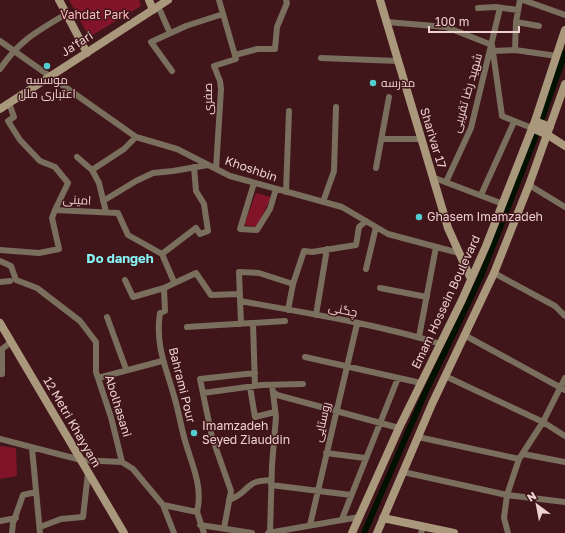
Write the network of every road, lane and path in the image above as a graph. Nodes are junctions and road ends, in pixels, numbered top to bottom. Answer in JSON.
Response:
{"nodes":[{"id":1,"x":59,"y":0,"type":"edge"},
{"id":2,"x":149,"y":0,"type":"edge"},
{"id":3,"x":168,"y":0,"type":"edge"},
{"id":4,"x":219,"y":0,"type":"edge"},
{"id":5,"x":380,"y":0,"type":"edge"},
{"id":6,"x":485,"y":0,"type":"edge"},
{"id":7,"x":520,"y":0,"type":"edge"},
{"id":8,"x":523,"y":0,"type":"edge"},
{"id":9,"x":286,"y":1,"type":"edge"},
{"id":10,"x":156,"y":8,"type":"junction"},
{"id":11,"x":478,"y":8,"type":"dead end"},
{"id":12,"x":485,"y":8,"type":"junction"},
{"id":13,"x":500,"y":8,"type":"junction"},
{"id":14,"x":518,"y":10,"type":"junction"},
{"id":15,"x":66,"y":14,"type":"junction"},
{"id":16,"x":223,"y":14,"type":"junction"},
{"id":17,"x":565,"y":15,"type":"edge"},
{"id":18,"x":387,"y":22,"type":"junction"},
{"id":19,"x":516,"y":22,"type":"junction"},
{"id":20,"x":539,"y":26,"type":"dead end"},
{"id":21,"x":565,"y":30,"type":"edge"},
{"id":22,"x":170,"y":33,"type":"junction"},
{"id":23,"x":0,"y":41,"type":"edge"},
{"id":24,"x":492,"y":48,"type":"junction"},
{"id":25,"x":515,"y":50,"type":"junction"},
{"id":26,"x":13,"y":51,"type":"junction"},
{"id":27,"x":87,"y":53,"type":"junction"},
{"id":28,"x":235,"y":55,"type":"junction"},
{"id":29,"x":557,"y":56,"type":"junction"},
{"id":30,"x":321,"y":58,"type":"dead end"},
{"id":31,"x":398,"y":61,"type":"junction"},
{"id":32,"x":0,"y":69,"type":"edge"},
{"id":33,"x":172,"y":71,"type":"dead end"},
{"id":34,"x":49,"y":77,"type":"junction"},
{"id":35,"x":565,"y":84,"type":"edge"},
{"id":36,"x":563,"y":95,"type":"edge"},
{"id":37,"x":389,"y":97,"type":"dead end"},
{"id":38,"x":9,"y":103,"type":"junction"},
{"id":39,"x":336,"y":107,"type":"dead end"},
{"id":40,"x":0,"y":109,"type":"edge"},
{"id":41,"x":289,"y":111,"type":"dead end"},
{"id":42,"x":514,"y":122,"type":"junction"},
{"id":43,"x":533,"y":124,"type":"junction"},
{"id":44,"x":549,"y":131,"type":"junction"},
{"id":45,"x":136,"y":137,"type":"junction"},
{"id":46,"x":383,"y":139,"type":"junction"},
{"id":47,"x":421,"y":139,"type":"junction"},
{"id":48,"x":565,"y":146,"type":"edge"},
{"id":49,"x":77,"y":158,"type":"dead end"},
{"id":50,"x":208,"y":165,"type":"junction"},
{"id":51,"x":194,"y":168,"type":"junction"},
{"id":52,"x":376,"y":168,"type":"dead end"},
{"id":53,"x":216,"y":169,"type":"junction"},
{"id":54,"x":92,"y":170,"type":"junction"},
{"id":55,"x":432,"y":176,"type":"junction"},
{"id":56,"x":446,"y":182,"type":"junction"},
{"id":57,"x":254,"y":183,"type":"junction"},
{"id":58,"x":528,"y":185,"type":"junction"},
{"id":59,"x":276,"y":189,"type":"junction"},
{"id":60,"x":286,"y":192,"type":"junction"},
{"id":61,"x":481,"y":195,"type":"junction"},
{"id":62,"x":103,"y":202,"type":"junction"},
{"id":63,"x":323,"y":202,"type":"junction"},
{"id":64,"x":503,"y":204,"type":"junction"},
{"id":65,"x":565,"y":207,"type":"edge"},
{"id":66,"x":55,"y":210,"type":"junction"},
{"id":67,"x":106,"y":212,"type":"junction"},
{"id":68,"x":366,"y":221,"type":"junction"},
{"id":69,"x":376,"y":227,"type":"junction"},
{"id":70,"x":436,"y":247,"type":"junction"},
{"id":71,"x":327,"y":249,"type":"junction"},
{"id":72,"x":0,"y":250,"type":"edge"},
{"id":73,"x":459,"y":253,"type":"junction"},
{"id":74,"x":162,"y":254,"type":"junction"},
{"id":75,"x":0,"y":261,"type":"edge"},
{"id":76,"x":366,"y":269,"type":"dead end"},
{"id":77,"x":494,"y":273,"type":"junction"},
{"id":78,"x":472,"y":279,"type":"junction"},
{"id":79,"x":125,"y":280,"type":"dead end"},
{"id":80,"x":10,"y":281,"type":"dead end"},
{"id":81,"x":0,"y":282,"type":"edge"},
{"id":82,"x":174,"y":282,"type":"junction"},
{"id":83,"x":293,"y":284,"type":"junction"},
{"id":84,"x":164,"y":288,"type":"junction"},
{"id":85,"x":380,"y":288,"type":"dead end"},
{"id":86,"x":240,"y":294,"type":"junction"},
{"id":87,"x":426,"y":297,"type":"junction"},
{"id":88,"x":240,"y":301,"type":"junction"},
{"id":89,"x":288,"y":310,"type":"junction"},
{"id":90,"x":316,"y":315,"type":"junction"},
{"id":91,"x":107,"y":316,"type":"dead end"},
{"id":92,"x":565,"y":316,"type":"edge"},
{"id":93,"x":285,"y":321,"type":"dead end"},
{"id":94,"x":0,"y":323,"type":"edge"},
{"id":95,"x":253,"y":323,"type":"junction"},
{"id":96,"x":241,"y":324,"type":"junction"},
{"id":97,"x":357,"y":324,"type":"junction"},
{"id":98,"x":186,"y":327,"type":"dead end"},
{"id":99,"x":466,"y":336,"type":"junction"},
{"id":100,"x":419,"y":337,"type":"junction"},
{"id":101,"x":11,"y":342,"type":"junction"},
{"id":102,"x":441,"y":344,"type":"junction"},
{"id":103,"x":304,"y":357,"type":"dead end"},
{"id":104,"x":162,"y":361,"type":"junction"},
{"id":105,"x":347,"y":366,"type":"junction"},
{"id":106,"x":126,"y":369,"type":"junction"},
{"id":107,"x":255,"y":372,"type":"junction"},
{"id":108,"x":0,"y":374,"type":"edge"},
{"id":109,"x":445,"y":376,"type":"junction"},
{"id":110,"x":98,"y":378,"type":"junction"},
{"id":111,"x":398,"y":378,"type":"junction"},
{"id":112,"x":565,"y":378,"type":"edge"},
{"id":113,"x":421,"y":383,"type":"junction"},
{"id":114,"x":303,"y":384,"type":"dead end"},
{"id":115,"x":252,"y":387,"type":"junction"},
{"id":116,"x":272,"y":389,"type":"junction"},
{"id":117,"x":563,"y":389,"type":"edge"},
{"id":118,"x":203,"y":393,"type":"junction"},
{"id":119,"x":336,"y":411,"type":"junction"},
{"id":120,"x":275,"y":412,"type":"junction"},
{"id":121,"x":543,"y":422,"type":"junction"},
{"id":122,"x":379,"y":423,"type":"junction"},
{"id":123,"x":399,"y":428,"type":"junction"},
{"id":124,"x":565,"y":436,"type":"edge"},
{"id":125,"x":418,"y":437,"type":"junction"},
{"id":126,"x":0,"y":439,"type":"edge"},
{"id":127,"x":32,"y":448,"type":"junction"},
{"id":128,"x":326,"y":453,"type":"junction"},
{"id":129,"x":521,"y":456,"type":"junction"},
{"id":130,"x":365,"y":458,"type":"junction"},
{"id":131,"x":81,"y":460,"type":"junction"},
{"id":132,"x":122,"y":462,"type":"junction"},
{"id":133,"x":565,"y":462,"type":"edge"},
{"id":134,"x":403,"y":472,"type":"junction"},
{"id":135,"x":88,"y":473,"type":"junction"},
{"id":136,"x":271,"y":483,"type":"junction"},
{"id":137,"x":318,"y":491,"type":"junction"},
{"id":138,"x":36,"y":492,"type":"junction"},
{"id":139,"x":351,"y":495,"type":"junction"},
{"id":140,"x":507,"y":495,"type":"junction"},
{"id":141,"x":229,"y":500,"type":"junction"},
{"id":142,"x":565,"y":502,"type":"edge"},
{"id":143,"x":163,"y":504,"type":"junction"},
{"id":144,"x":197,"y":512,"type":"junction"},
{"id":145,"x":359,"y":517,"type":"junction"},
{"id":146,"x":16,"y":518,"type":"junction"},
{"id":147,"x":384,"y":518,"type":"junction"},
{"id":148,"x":342,"y":520,"type":"junction"},
{"id":149,"x":0,"y":521,"type":"edge"},
{"id":150,"x":200,"y":525,"type":"junction"},
{"id":151,"x":310,"y":525,"type":"junction"},
{"id":152,"x":224,"y":528,"type":"junction"},
{"id":153,"x":40,"y":530,"type":"edge"},
{"id":154,"x":422,"y":530,"type":"edge"},
{"id":155,"x":12,"y":533,"type":"edge"},
{"id":156,"x":124,"y":533,"type":"edge"},
{"id":157,"x":174,"y":533,"type":"edge"},
{"id":158,"x":204,"y":533,"type":"edge"},
{"id":159,"x":252,"y":533,"type":"edge"},
{"id":160,"x":269,"y":533,"type":"edge"},
{"id":161,"x":352,"y":533,"type":"edge"},
{"id":162,"x":377,"y":533,"type":"edge"},
{"id":163,"x":451,"y":533,"type":"edge"},
{"id":164,"x":508,"y":533,"type":"edge"}],
"edges":[{"from":1,"to":15,"type":"main road"},
{"from":2,"to":10,"type":"main road"},
{"from":3,"to":10,"type":"main road","name":"Ja'fari"},
{"from":4,"to":16,"type":"street"},
{"from":5,"to":18,"type":"main road","name":"Sharivar 17"},
{"from":6,"to":12,"type":"street"},
{"from":7,"to":14,"type":"street"},
{"from":8,"to":17,"type":"street"},
{"from":9,"to":28,"type":"street"},
{"from":10,"to":22,"type":"street"},
{"from":10,"to":27,"type":"main road","name":"Ja'fari"},
{"from":11,"to":12,"type":"street"},
{"from":12,"to":13,"type":"street"},
{"from":13,"to":14,"type":"street"},
{"from":13,"to":24,"type":"street","name":"شهید رضا تقریبی"},
{"from":14,"to":19,"type":"street"},
{"from":15,"to":26,"type":"street"},
{"from":15,"to":27,"type":"main road"},
{"from":16,"to":22,"type":"street"},
{"from":16,"to":28,"type":"street"},
{"from":18,"to":24,"type":"street"},
{"from":18,"to":31,"type":"main road","name":"Sharivar 17"},
{"from":19,"to":20,"type":"street"},
{"from":19,"to":25,"type":"street"},
{"from":21,"to":29,"type":"main road","name":"Emam Hossein Boulevard"},
{"from":22,"to":33,"type":"street"},
{"from":23,"to":26,"type":"street","name":"Khoshbin"},
{"from":24,"to":25,"type":"street"},
{"from":24,"to":42,"type":"street"},
{"from":24,"to":56,"type":"street","name":"شهید رضا تقریبی"},
{"from":25,"to":29,"type":"street"},
{"from":26,"to":32,"type":"street"},
{"from":26,"to":34,"type":"street","name":"Khoshbin"},
{"from":27,"to":34,"type":"main road","name":"Ja'fari"},
{"from":28,"to":53,"type":"street","name":"صفری"},
{"from":29,"to":43,"type":"main road","name":"Emam Hossein Boulevard"},
{"from":30,"to":31,"type":"street"},
{"from":31,"to":47,"type":"main road","name":"Sharivar 17"},
{"from":34,"to":38,"type":"main road","name":"Ja'fari"},
{"from":34,"to":45,"type":"street","name":"Khoshbin"},
{"from":35,"to":36,"type":"main road"},
{"from":36,"to":44,"type":"main road"},
{"from":37,"to":46,"type":"street"},
{"from":38,"to":40,"type":"main road","name":"Ja'fari"},
{"from":38,"to":66,"type":"street","name":"امینی"},
{"from":39,"to":63,"type":"street"},
{"from":41,"to":60,"type":"street"},
{"from":42,"to":43,"type":"street"},
{"from":42,"to":61,"type":"street"},
{"from":43,"to":44,"type":"main road"},
{"from":43,"to":64,"type":"main road","name":"Emam Hossein Boulevard"},
{"from":44,"to":48,"type":"main road"},
{"from":44,"to":58,"type":"main road"},
{"from":45,"to":50,"type":"street","name":"Khoshbin"},
{"from":45,"to":54,"type":"street"},
{"from":46,"to":47,"type":"street"},
{"from":46,"to":52,"type":"street"},
{"from":47,"to":55,"type":"main road","name":"Sharivar 17"},
{"from":49,"to":54,"type":"street"},
{"from":50,"to":51,"type":"street"},
{"from":50,"to":53,"type":"street","name":"Khoshbin"},
{"from":51,"to":62,"type":"street"},
{"from":51,"to":74,"type":"street"},
{"from":53,"to":57,"type":"street","name":"Khoshbin"},
{"from":54,"to":62,"type":"street"},
{"from":55,"to":56,"type":"street"},
{"from":55,"to":73,"type":"main road","name":"Sharivar 17"},
{"from":56,"to":61,"type":"street"},
{"from":57,"to":59,"type":"street","name":"Khoshbin"},
{"from":57,"to":59,"type":"street"},
{"from":58,"to":65,"type":"street"},
{"from":58,"to":77,"type":"main road"},
{"from":59,"to":60,"type":"street","name":"Khoshbin"},
{"from":60,"to":63,"type":"street","name":"Khoshbin"},
{"from":61,"to":64,"type":"street"},
{"from":62,"to":67,"type":"street"},
{"from":63,"to":68,"type":"street","name":"Khoshbin"},
{"from":64,"to":78,"type":"main road","name":"Emam Hossein Boulevard"},
{"from":66,"to":67,"type":"street","name":"امینی"},
{"from":66,"to":72,"type":"street"},
{"from":67,"to":74,"type":"street","name":"امینی"},
{"from":68,"to":69,"type":"street","name":"Khoshbin"},
{"from":68,"to":71,"type":"street"},
{"from":69,"to":70,"type":"street","name":"Khoshbin"},
{"from":69,"to":76,"type":"street"},
{"from":70,"to":73,"type":"street","name":"Khoshbin"},
{"from":70,"to":87,"type":"street"},
{"from":71,"to":83,"type":"street"},
{"from":71,"to":90,"type":"street"},
{"from":73,"to":78,"type":"main road","name":"Sharivar 17"},
{"from":74,"to":82,"type":"street"},
{"from":75,"to":110,"type":"street","name":"Abolhasani"},
{"from":77,"to":92,"type":"street"},
{"from":77,"to":99,"type":"main road"},
{"from":78,"to":102,"type":"main road","name":"Emam Hossein Boulevard"},
{"from":79,"to":84,"type":"street"},
{"from":80,"to":81,"type":"street"},
{"from":82,"to":84,"type":"street"},
{"from":82,"to":86,"type":"street"},
{"from":83,"to":86,"type":"street"},
{"from":83,"to":89,"type":"street"},
{"from":84,"to":104,"type":"street","name":"Bahrami Pour"},
{"from":85,"to":87,"type":"street"},
{"from":86,"to":88,"type":"street"},
{"from":87,"to":100,"type":"street"},
{"from":88,"to":89,"type":"street","name":"چگنی"},
{"from":88,"to":96,"type":"street"},
{"from":89,"to":90,"type":"street","name":"چگنی"},
{"from":90,"to":97,"type":"street","name":"چگنی"},
{"from":91,"to":106,"type":"street"},
{"from":93,"to":95,"type":"street"},
{"from":94,"to":101,"type":"main road","name":"12 Metri Khayyam"},
{"from":95,"to":96,"type":"street"},
{"from":95,"to":107,"type":"street"},
{"from":96,"to":98,"type":"street"},
{"from":97,"to":100,"type":"street","name":"چگنی"},
{"from":97,"to":105,"type":"street","name":"روستایی"},
{"from":99,"to":109,"type":"main road"},
{"from":99,"to":117,"type":"street"},
{"from":100,"to":102,"type":"street","name":"چگنی"},
{"from":101,"to":108,"type":"street"},
{"from":101,"to":131,"type":"main road","name":"12 Metri Khayyam"},
{"from":102,"to":113,"type":"main road","name":"Emam Hossein Boulevard"},
{"from":103,"to":105,"type":"street"},
{"from":104,"to":106,"type":"street"},
{"from":104,"to":144,"type":"street","name":"Bahrami Pour"},
{"from":105,"to":111,"type":"street"},
{"from":105,"to":119,"type":"street","name":"روستایی"},
{"from":106,"to":110,"type":"street"},
{"from":107,"to":115,"type":"street"},
{"from":107,"to":118,"type":"street"},
{"from":109,"to":121,"type":"street"},
{"from":109,"to":125,"type":"main road"},
{"from":110,"to":132,"type":"street","name":"Abolhasani"},
{"from":111,"to":113,"type":"street"},
{"from":111,"to":122,"type":"street"},
{"from":112,"to":117,"type":"street"},
{"from":113,"to":123,"type":"main road","name":"Emam Hossein Boulevard"},
{"from":114,"to":116,"type":"street"},
{"from":115,"to":116,"type":"street"},
{"from":115,"to":118,"type":"street"},
{"from":115,"to":120,"type":"street"},
{"from":116,"to":119,"type":"street"},
{"from":116,"to":120,"type":"street"},
{"from":117,"to":121,"type":"street"},
{"from":118,"to":141,"type":"street"},
{"from":119,"to":122,"type":"street"},
{"from":119,"to":128,"type":"street","name":"روستایی"},
{"from":120,"to":136,"type":"street"},
{"from":121,"to":124,"type":"street"},
{"from":121,"to":129,"type":"street"},
{"from":122,"to":123,"type":"street"},
{"from":122,"to":130,"type":"street"},
{"from":123,"to":145,"type":"main road","name":"Emam Hossein Boulevard"},
{"from":125,"to":129,"type":"street"},
{"from":125,"to":134,"type":"main road"},
{"from":126,"to":127,"type":"street"},
{"from":127,"to":131,"type":"street"},
{"from":127,"to":138,"type":"street"},
{"from":128,"to":130,"type":"street"},
{"from":128,"to":137,"type":"street","name":"روستایی"},
{"from":129,"to":133,"type":"street"},
{"from":129,"to":140,"type":"street"},
{"from":130,"to":139,"type":"street"},
{"from":131,"to":132,"type":"street"},
{"from":131,"to":135,"type":"main road","name":"12 Metri Khayyam"},
{"from":132,"to":143,"type":"street"},
{"from":134,"to":140,"type":"street"},
{"from":134,"to":147,"type":"main road"},
{"from":135,"to":153,"type":"street"},
{"from":135,"to":156,"type":"main road","name":"12 Metri Khayyam"},
{"from":136,"to":137,"type":"street"},
{"from":136,"to":141,"type":"street"},
{"from":136,"to":160,"type":"street"},
{"from":137,"to":139,"type":"street"},
{"from":137,"to":151,"type":"street","name":"روستایی"},
{"from":138,"to":146,"type":"street"},
{"from":138,"to":153,"type":"street"},
{"from":139,"to":148,"type":"street"},
{"from":140,"to":142,"type":"street"},
{"from":140,"to":164,"type":"street"},
{"from":141,"to":152,"type":"street"},
{"from":143,"to":144,"type":"street"},
{"from":143,"to":157,"type":"street"},
{"from":144,"to":150,"type":"street","name":"Bahrami Pour"},
{"from":145,"to":148,"type":"street"},
{"from":145,"to":161,"type":"main road","name":"Emam Hossein Boulevard"},
{"from":146,"to":149,"type":"street"},
{"from":146,"to":155,"type":"street"},
{"from":147,"to":154,"type":"main road"},
{"from":147,"to":162,"type":"main road"},
{"from":148,"to":151,"type":"street"},
{"from":150,"to":152,"type":"street"},
{"from":150,"to":158,"type":"street","name":"Bahrami Pour"},
{"from":151,"to":160,"type":"street"},
{"from":152,"to":159,"type":"street"},
{"from":154,"to":163,"type":"main road"}]}
